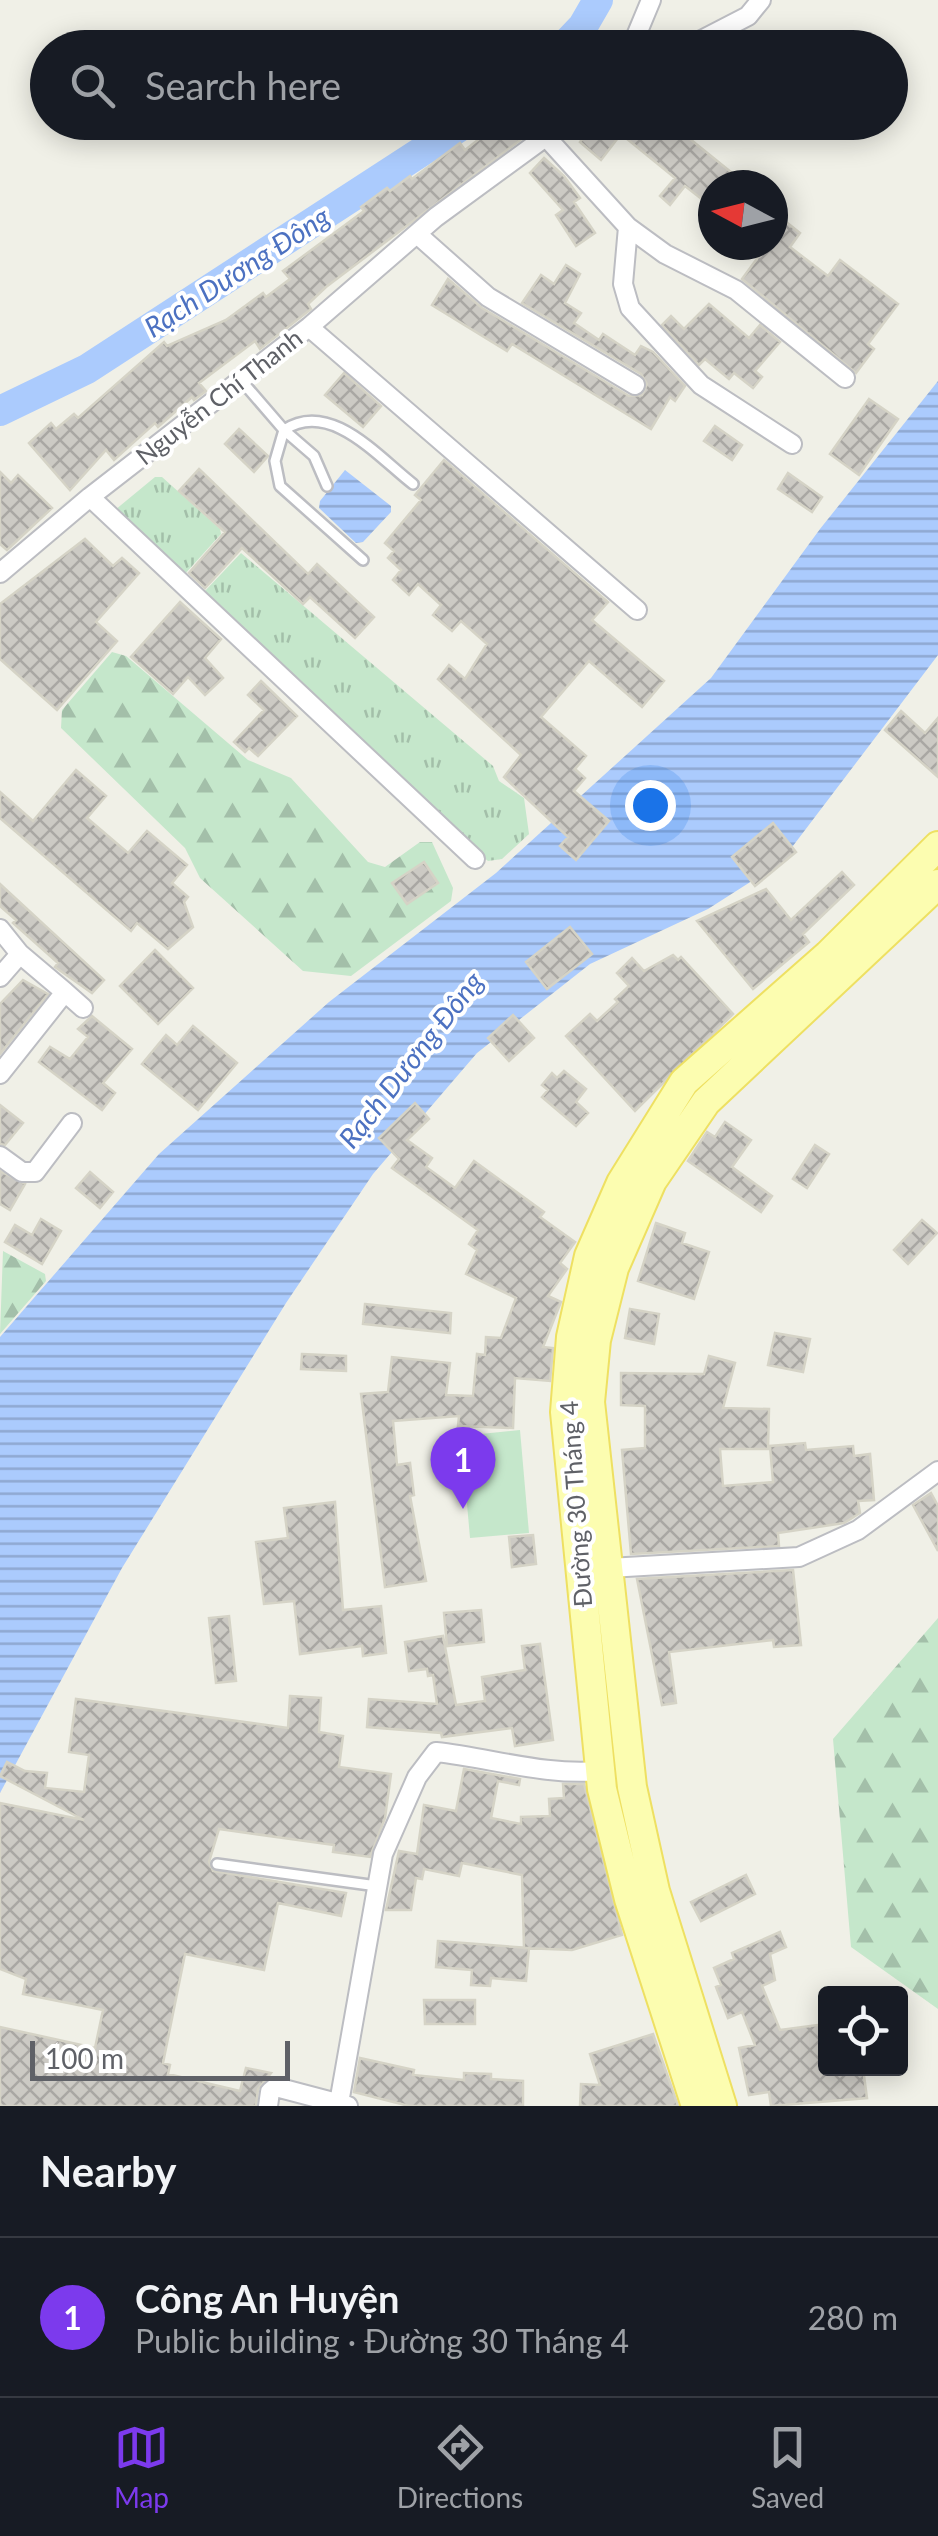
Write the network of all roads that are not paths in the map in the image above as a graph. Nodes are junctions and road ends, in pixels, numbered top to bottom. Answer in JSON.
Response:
{"nodes":[{"id":1,"x":651,"y":0,"type":"edge"},
{"id":2,"x":760,"y":0,"type":"edge"},
{"id":3,"x":638,"y":30,"type":"edge"},
{"id":4,"x":721,"y":30,"type":"edge"},
{"id":5,"x":544,"y":140,"type":"edge"},
{"id":6,"x":549,"y":140,"type":"edge"},
{"id":7,"x":628,"y":227,"type":"junction"},
{"id":8,"x":417,"y":234,"type":"junction"},
{"id":9,"x":309,"y":327,"type":"junction"},
{"id":10,"x":845,"y":378,"type":"dead end"},
{"id":11,"x":240,"y":379,"type":"junction"},
{"id":12,"x":635,"y":385,"type":"dead end"},
{"id":13,"x":284,"y":430,"type":"junction"},
{"id":14,"x":792,"y":444,"type":"dead end"},
{"id":15,"x":413,"y":484,"type":"dead end"},
{"id":16,"x":327,"y":486,"type":"dead end"},
{"id":17,"x":90,"y":497,"type":"junction"},
{"id":18,"x":363,"y":560,"type":"dead end"},
{"id":19,"x":0,"y":573,"type":"edge"},
{"id":20,"x":637,"y":610,"type":"dead end"},
{"id":21,"x":938,"y":846,"type":"edge"},
{"id":22,"x":475,"y":859,"type":"dead end"},
{"id":23,"x":938,"y":884,"type":"edge"},
{"id":24,"x":0,"y":929,"type":"edge"},
{"id":25,"x":20,"y":954,"type":"junction"},
{"id":26,"x":0,"y":977,"type":"edge"},
{"id":27,"x":65,"y":992,"type":"junction"},
{"id":28,"x":82,"y":1008,"type":"dead end"},
{"id":29,"x":0,"y":1074,"type":"edge"},
{"id":30,"x":684,"y":1082,"type":"junction"},
{"id":31,"x":706,"y":1102,"type":"junction"},
{"id":32,"x":72,"y":1123,"type":"dead end"},
{"id":33,"x":0,"y":1156,"type":"edge"},
{"id":34,"x":578,"y":1402,"type":"junction"},
{"id":35,"x":938,"y":1471,"type":"edge"},
{"id":36,"x":609,"y":1568,"type":"junction"},
{"id":37,"x":630,"y":1767,"type":"junction"},
{"id":38,"x":600,"y":1772,"type":"junction"},
{"id":39,"x":218,"y":1864,"type":"dead end"},
{"id":40,"x":377,"y":1886,"type":"junction"},
{"id":41,"x":344,"y":2105,"type":"edge"},
{"id":42,"x":268,"y":2106,"type":"edge"},
{"id":43,"x":696,"y":2106,"type":"edge"},
{"id":44,"x":722,"y":2106,"type":"edge"}],
"edges":[{"from":1,"to":3,"type":"street"},
{"from":2,"to":4,"type":"street"},
{"from":5,"to":8,"type":"street","name":"Nguyễn Chí Thanh"},
{"from":6,"to":7,"type":"street"},
{"from":7,"to":10,"type":"street"},
{"from":7,"to":14,"type":"street"},
{"from":8,"to":9,"type":"street","name":"Nguyễn Chí Thanh"},
{"from":8,"to":12,"type":"street"},
{"from":9,"to":11,"type":"street","name":"Nguyễn Chí Thanh"},
{"from":9,"to":20,"type":"street"},
{"from":11,"to":13,"type":"lane"},
{"from":11,"to":17,"type":"street","name":"Nguyễn Chí Thanh"},
{"from":13,"to":15,"type":"lane"},
{"from":13,"to":16,"type":"lane"},
{"from":13,"to":18,"type":"lane"},
{"from":17,"to":19,"type":"street","name":"Nguyễn Chí Thanh"},
{"from":17,"to":22,"type":"street"},
{"from":21,"to":30,"type":"main road","name":"Đường 30 Tháng 4"},
{"from":23,"to":31,"type":"main road","name":"Đường 30 Tháng 4"},
{"from":24,"to":25,"type":"street"},
{"from":25,"to":26,"type":"street"},
{"from":25,"to":27,"type":"street"},
{"from":27,"to":28,"type":"street"},
{"from":27,"to":29,"type":"street"},
{"from":30,"to":31,"type":"main road"},
{"from":30,"to":34,"type":"main road","name":"Đường 30 Tháng 4"},
{"from":31,"to":34,"type":"main road","name":"Đường 30 Tháng 4"},
{"from":32,"to":33,"type":"street"},
{"from":34,"to":36,"type":"main road","name":"Đường 30 Tháng 4"},
{"from":34,"to":38,"type":"main road","name":"Đường 30 Tháng 4"},
{"from":35,"to":36,"type":"street"},
{"from":36,"to":37,"type":"main road","name":"Đường 30 Tháng 4"},
{"from":37,"to":38,"type":"main road"},
{"from":37,"to":44,"type":"main road","name":"Đường 30 Tháng 4"},
{"from":38,"to":40,"type":"street"},
{"from":38,"to":43,"type":"main road","name":"Đường 30 Tháng 4"},
{"from":39,"to":40,"type":"lane"},
{"from":40,"to":41,"type":"street"},
{"from":41,"to":42,"type":"street"}]}
